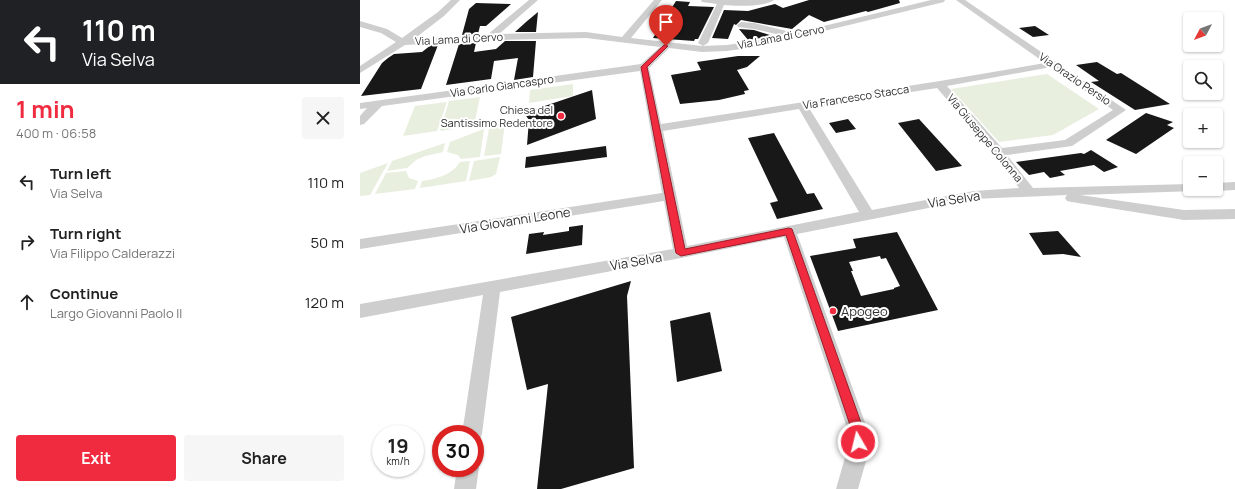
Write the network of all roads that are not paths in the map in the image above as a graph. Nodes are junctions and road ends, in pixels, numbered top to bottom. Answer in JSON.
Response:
{"nodes":[{"id":1,"x":456,"y":0,"type":"edge"},
{"id":2,"x":534,"y":0,"type":"edge"},
{"id":3,"x":658,"y":0,"type":"edge"},
{"id":4,"x":705,"y":0,"type":"edge"},
{"id":5,"x":770,"y":0,"type":"edge"},
{"id":6,"x":911,"y":0,"type":"edge"},
{"id":7,"x":941,"y":0,"type":"edge"},
{"id":8,"x":960,"y":0,"type":"edge"},
{"id":9,"x":721,"y":4,"type":"junction"},
{"id":10,"x":922,"y":5,"type":"junction"},
{"id":11,"x":742,"y":21,"type":"junction"},
{"id":12,"x":360,"y":24,"type":"edge"},
{"id":13,"x":795,"y":36,"type":"junction"},
{"id":14,"x":489,"y":38,"type":"junction"},
{"id":15,"x":624,"y":40,"type":"junction"},
{"id":16,"x":402,"y":42,"type":"junction"},
{"id":17,"x":703,"y":43,"type":"dead end"},
{"id":18,"x":666,"y":46,"type":"junction"},
{"id":19,"x":727,"y":48,"type":"junction"},
{"id":20,"x":1050,"y":62,"type":"junction"},
{"id":21,"x":644,"y":67,"type":"junction"},
{"id":22,"x":360,"y":70,"type":"edge"},
{"id":23,"x":940,"y":84,"type":"junction"},
{"id":24,"x":378,"y":104,"type":"junction"},
{"id":25,"x":802,"y":105,"type":"junction"},
{"id":26,"x":360,"y":106,"type":"edge"},
{"id":27,"x":360,"y":122,"type":"edge"},
{"id":28,"x":656,"y":124,"type":"junction"},
{"id":29,"x":999,"y":152,"type":"junction"},
{"id":30,"x":1235,"y":186,"type":"edge"},
{"id":31,"x":1223,"y":187,"type":"edge"},
{"id":32,"x":1183,"y":188,"type":"edge"},
{"id":33,"x":1029,"y":192,"type":"junction"},
{"id":34,"x":670,"y":196,"type":"junction"},
{"id":35,"x":1235,"y":214,"type":"edge"},
{"id":36,"x":868,"y":215,"type":"junction"},
{"id":37,"x":789,"y":231,"type":"junction"},
{"id":38,"x":360,"y":244,"type":"edge"},
{"id":39,"x":681,"y":253,"type":"junction"},
{"id":40,"x":492,"y":288,"type":"junction"},
{"id":41,"x":360,"y":310,"type":"edge"},
{"id":42,"x":473,"y":425,"type":"edge"},
{"id":43,"x":467,"y":477,"type":"edge"},
{"id":44,"x":465,"y":489,"type":"edge"},
{"id":45,"x":847,"y":489,"type":"edge"}],
"edges":[{"from":1,"to":16,"type":"street"},
{"from":2,"to":14,"type":"street"},
{"from":3,"to":15,"type":"street"},
{"from":4,"to":9,"type":"street"},
{"from":5,"to":11,"type":"street"},
{"from":6,"to":10,"type":"street"},
{"from":7,"to":10,"type":"street","name":"Via Lama di Cervo"},
{"from":8,"to":20,"type":"street","name":"Via Orazio Persio"},
{"from":9,"to":11,"type":"street"},
{"from":9,"to":17,"type":"street"},
{"from":10,"to":13,"type":"street","name":"Via Lama di Cervo"},
{"from":11,"to":13,"type":"street"},
{"from":11,"to":19,"type":"street"},
{"from":12,"to":16,"type":"street"},
{"from":13,"to":19,"type":"street","name":"Via Lama di Cervo"},
{"from":14,"to":15,"type":"street","name":"Via Lama di Cervo"},
{"from":14,"to":16,"type":"street","name":"Via Lama di Cervo"},
{"from":15,"to":18,"type":"street","name":"Via Lama di Cervo"},
{"from":16,"to":22,"type":"street"},
{"from":18,"to":19,"type":"street","name":"Via Lama di Cervo"},
{"from":18,"to":21,"type":"street"},
{"from":20,"to":23,"type":"street","name":"Via Francesco Stacca"},
{"from":20,"to":28,"type":"street","name":"Via Francesco Stacca"},
{"from":20,"to":29,"type":"street","name":"Via Orazio Persio"},
{"from":21,"to":24,"type":"street","name":"Via Carlo Giancaspro"},
{"from":21,"to":28,"type":"street"},
{"from":23,"to":25,"type":"street","name":"Via Francesco Stacca"},
{"from":23,"to":29,"type":"street","name":"Via Giuseppe Colonna"},
{"from":24,"to":26,"type":"street","name":"Via Carlo Giancaspro"},
{"from":24,"to":27,"type":"street"},
{"from":25,"to":28,"type":"street","name":"Via Francesco Stacca"},
{"from":25,"to":36,"type":"street"},
{"from":28,"to":34,"type":"street"},
{"from":29,"to":33,"type":"street","name":"Via Giuseppe Colonna"},
{"from":30,"to":31,"type":"street"},
{"from":32,"to":33,"type":"street"},
{"from":33,"to":35,"type":"street"},
{"from":33,"to":36,"type":"street","name":"Via Selva"},
{"from":34,"to":38,"type":"street","name":"Via Giovanni Leone"},
{"from":34,"to":39,"type":"street"},
{"from":36,"to":37,"type":"street","name":"Via Selva"},
{"from":37,"to":39,"type":"street","name":"Via Selva"},
{"from":37,"to":45,"type":"street"},
{"from":39,"to":40,"type":"street","name":"Via Selva"},
{"from":40,"to":41,"type":"street","name":"Via Selva"},
{"from":40,"to":42,"type":"street"},
{"from":43,"to":44,"type":"street"}]}
